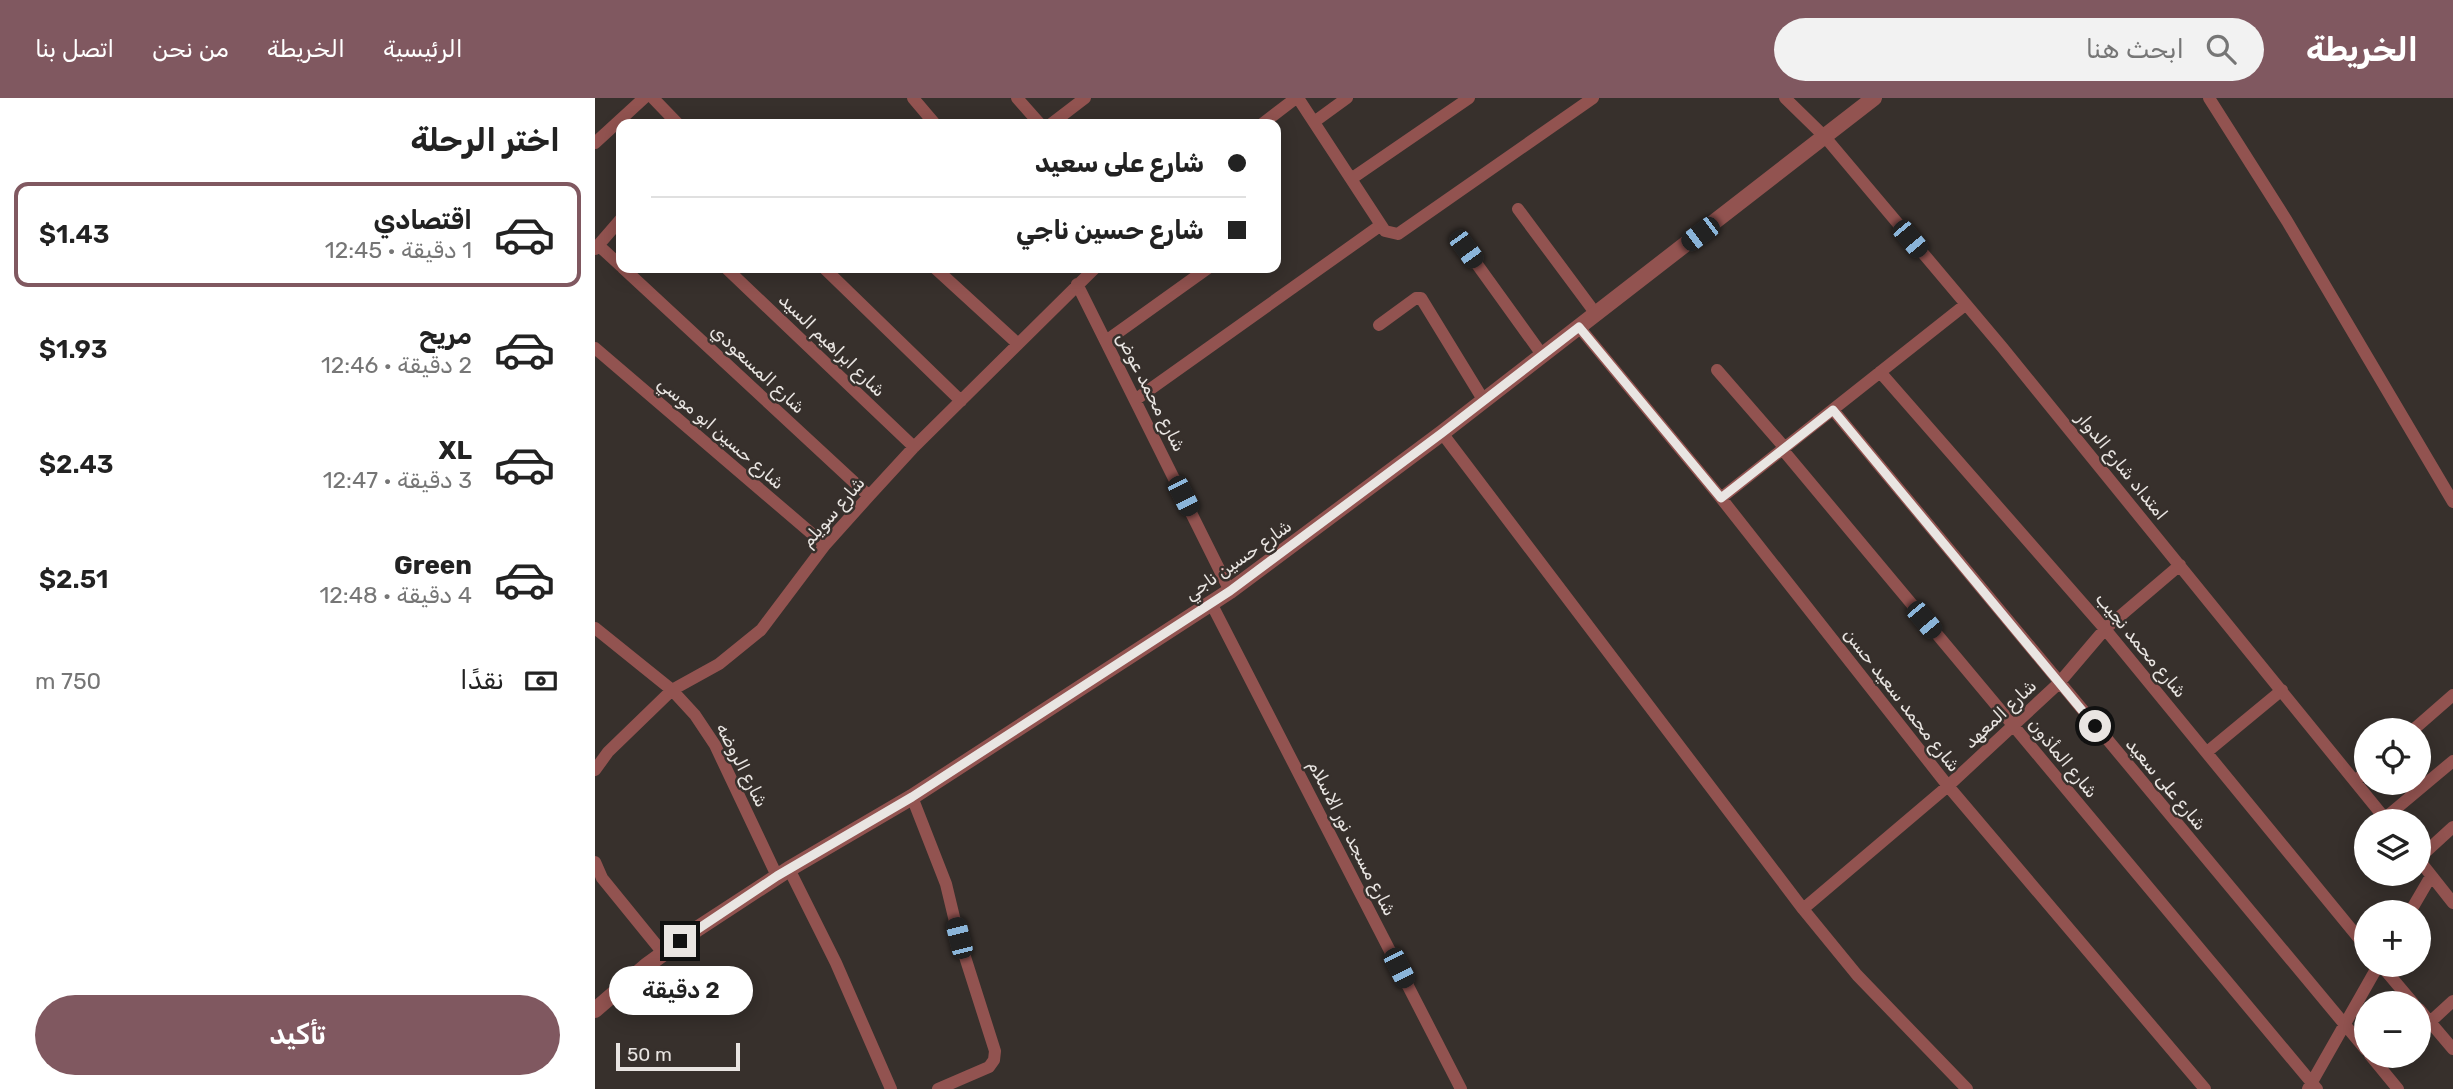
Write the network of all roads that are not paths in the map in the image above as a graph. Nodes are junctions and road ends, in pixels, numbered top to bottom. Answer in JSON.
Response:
{"nodes":[{"id":1,"x":644,"y":98,"type":"edge"},
{"id":2,"x":653,"y":98,"type":"edge"},
{"id":3,"x":913,"y":98,"type":"edge"},
{"id":4,"x":1017,"y":98,"type":"edge"},
{"id":5,"x":1297,"y":98,"type":"edge"},
{"id":6,"x":1347,"y":98,"type":"edge"},
{"id":7,"x":1469,"y":98,"type":"edge"},
{"id":8,"x":1593,"y":98,"type":"edge"},
{"id":9,"x":1786,"y":98,"type":"edge"},
{"id":10,"x":1874,"y":98,"type":"edge"},
{"id":11,"x":2209,"y":98,"type":"edge"},
{"id":12,"x":1078,"y":100,"type":"edge"},
{"id":13,"x":621,"y":119,"type":"edge"},
{"id":14,"x":673,"y":119,"type":"edge"},
{"id":15,"x":931,"y":119,"type":"edge"},
{"id":16,"x":1036,"y":119,"type":"edge"},
{"id":17,"x":1057,"y":119,"type":"edge"},
{"id":18,"x":1269,"y":119,"type":"edge"},
{"id":19,"x":1314,"y":122,"type":"junction"},
{"id":20,"x":616,"y":124,"type":"edge"},
{"id":21,"x":1825,"y":137,"type":"junction"},
{"id":22,"x":595,"y":143,"type":"edge"},
{"id":23,"x":1351,"y":179,"type":"junction"},
{"id":24,"x":1517,"y":209,"type":"dead end"},
{"id":25,"x":616,"y":225,"type":"edge"},
{"id":26,"x":1381,"y":225,"type":"junction"},
{"id":27,"x":597,"y":247,"type":"edge"},
{"id":28,"x":1466,"y":249,"type":"dead end"},
{"id":29,"x":616,"y":262,"type":"edge"},
{"id":30,"x":628,"y":273,"type":"edge"},
{"id":31,"x":731,"y":273,"type":"edge"},
{"id":32,"x":829,"y":273,"type":"edge"},
{"id":33,"x":940,"y":273,"type":"edge"},
{"id":34,"x":1089,"y":273,"type":"edge"},
{"id":35,"x":1201,"y":273,"type":"edge"},
{"id":36,"x":1077,"y":284,"type":"junction"},
{"id":37,"x":1965,"y":305,"type":"junction"},
{"id":38,"x":1597,"y":314,"type":"junction"},
{"id":39,"x":1378,"y":325,"type":"dead end"},
{"id":40,"x":1579,"y":327,"type":"junction"},
{"id":41,"x":1105,"y":341,"type":"junction"},
{"id":42,"x":1018,"y":344,"type":"junction"},
{"id":43,"x":595,"y":348,"type":"edge"},
{"id":44,"x":1543,"y":356,"type":"junction"},
{"id":45,"x":1717,"y":370,"type":"dead end"},
{"id":46,"x":1881,"y":372,"type":"junction"},
{"id":47,"x":1135,"y":400,"type":"junction"},
{"id":48,"x":961,"y":401,"type":"junction"},
{"id":49,"x":1484,"y":401,"type":"junction"},
{"id":50,"x":1833,"y":410,"type":"junction"},
{"id":51,"x":1442,"y":433,"type":"junction"},
{"id":52,"x":914,"y":447,"type":"junction"},
{"id":53,"x":1784,"y":449,"type":"junction"},
{"id":54,"x":869,"y":496,"type":"junction"},
{"id":55,"x":1721,"y":498,"type":"junction"},
{"id":56,"x":2453,"y":502,"type":"edge"},
{"id":57,"x":825,"y":545,"type":"junction"},
{"id":58,"x":2180,"y":565,"type":"junction"},
{"id":59,"x":1230,"y":591,"type":"junction"},
{"id":60,"x":1212,"y":603,"type":"junction"},
{"id":61,"x":595,"y":628,"type":"edge"},
{"id":62,"x":2105,"y":629,"type":"junction"},
{"id":63,"x":2059,"y":683,"type":"junction"},
{"id":64,"x":672,"y":690,"type":"junction"},
{"id":65,"x":2282,"y":690,"type":"junction"},
{"id":66,"x":2453,"y":695,"type":"edge"},
{"id":67,"x":2427,"y":718,"type":"edge"},
{"id":68,"x":2013,"y":726,"type":"junction"},
{"id":69,"x":2207,"y":752,"type":"junction"},
{"id":70,"x":2453,"y":761,"type":"edge"},
{"id":71,"x":595,"y":771,"type":"edge"},
{"id":72,"x":2354,"y":780,"type":"edge"},
{"id":73,"x":1948,"y":786,"type":"junction"},
{"id":74,"x":2366,"y":795,"type":"edge"},
{"id":75,"x":912,"y":797,"type":"junction"},
{"id":76,"x":2377,"y":809,"type":"edge"},
{"id":77,"x":2398,"y":809,"type":"edge"},
{"id":78,"x":2453,"y":827,"type":"edge"},
{"id":79,"x":2431,"y":848,"type":"edge"},
{"id":80,"x":595,"y":862,"type":"edge"},
{"id":81,"x":783,"y":873,"type":"junction"},
{"id":82,"x":2431,"y":876,"type":"edge"},
{"id":83,"x":2452,"y":899,"type":"edge"},
{"id":84,"x":1803,"y":909,"type":"junction"},
{"id":85,"x":2354,"y":932,"type":"edge"},
{"id":86,"x":663,"y":953,"type":"junction"},
{"id":87,"x":2371,"y":977,"type":"edge"},
{"id":88,"x":2390,"y":977,"type":"edge"},
{"id":89,"x":2403,"y":991,"type":"edge"},
{"id":90,"x":2453,"y":1001,"type":"edge"},
{"id":91,"x":595,"y":1010,"type":"edge"},
{"id":92,"x":2431,"y":1021,"type":"edge"},
{"id":93,"x":2431,"y":1023,"type":"edge"},
{"id":94,"x":2344,"y":1024,"type":"junction"},
{"id":95,"x":2354,"y":1036,"type":"edge"},
{"id":96,"x":2453,"y":1049,"type":"edge"},
{"id":97,"x":2381,"y":1068,"type":"edge"},
{"id":98,"x":2312,"y":1087,"type":"edge"},
{"id":99,"x":891,"y":1089,"type":"edge"},
{"id":100,"x":938,"y":1089,"type":"edge"},
{"id":101,"x":1461,"y":1089,"type":"edge"},
{"id":102,"x":1967,"y":1089,"type":"edge"},
{"id":103,"x":2205,"y":1089,"type":"edge"},
{"id":104,"x":2398,"y":1089,"type":"edge"}],
"edges":[{"from":1,"to":13,"type":"street"},
{"from":2,"to":14,"type":"street"},
{"from":3,"to":15,"type":"street"},
{"from":4,"to":16,"type":"street"},
{"from":5,"to":18,"type":"street"},
{"from":5,"to":19,"type":"street"},
{"from":6,"to":19,"type":"street"},
{"from":7,"to":23,"type":"street"},
{"from":8,"to":26,"type":"street"},
{"from":9,"to":21,"type":"street","name":"امتداد شارع الدوار"},
{"from":10,"to":21,"type":"street","name":"شارع حسين ناجي"},
{"from":11,"to":56,"type":"street"},
{"from":12,"to":17,"type":"street"},
{"from":19,"to":23,"type":"street"},
{"from":20,"to":22,"type":"street"},
{"from":21,"to":37,"type":"street","name":"امتداد شارع الدوار"},
{"from":21,"to":38,"type":"street","name":"شارع حسين ناجي"},
{"from":23,"to":26,"type":"street"},
{"from":24,"to":38,"type":"street"},
{"from":25,"to":27,"type":"street"},
{"from":26,"to":47,"type":"street"},
{"from":27,"to":29,"type":"street","name":"شارع المسعودي"},
{"from":28,"to":44,"type":"street"},
{"from":30,"to":54,"type":"street","name":"شارع المسعودي"},
{"from":31,"to":52,"type":"street","name":"شارع ابراهيم السيد"},
{"from":32,"to":48,"type":"street"},
{"from":33,"to":42,"type":"street"},
{"from":34,"to":36,"type":"street","name":"شارع سويلم"},
{"from":35,"to":41,"type":"street"},
{"from":36,"to":41,"type":"street","name":"شارع محمد عوض"},
{"from":36,"to":42,"type":"street","name":"شارع سويلم"},
{"from":37,"to":46,"type":"street"},
{"from":37,"to":58,"type":"street","name":"امتداد شارع الدوار"},
{"from":38,"to":40,"type":"street","name":"شارع حسين ناجي"},
{"from":39,"to":49,"type":"street"},
{"from":40,"to":44,"type":"street","name":"شارع حسين ناجي"},
{"from":40,"to":55,"type":"street","name":"شارع محمد سعيد حسن"},
{"from":41,"to":47,"type":"street","name":"شارع محمد عوض"},
{"from":42,"to":48,"type":"street","name":"شارع سويلم"},
{"from":43,"to":57,"type":"street","name":"شارع حسين ابو موسي"},
{"from":44,"to":49,"type":"street","name":"شارع حسين ناجي"},
{"from":45,"to":53,"type":"street","name":"شارع المأذون"},
{"from":46,"to":50,"type":"street"},
{"from":46,"to":62,"type":"street","name":"شارع محمد نجيب"},
{"from":47,"to":59,"type":"street","name":"شارع محمد عوض"},
{"from":48,"to":52,"type":"street","name":"شارع سويلم"},
{"from":49,"to":51,"type":"street","name":"شارع حسين ناجي"},
{"from":50,"to":53,"type":"street"},
{"from":50,"to":63,"type":"street","name":"شارع على سعيد"},
{"from":51,"to":59,"type":"street","name":"شارع حسين ناجي"},
{"from":51,"to":84,"type":"street"},
{"from":52,"to":54,"type":"street","name":"شارع سويلم"},
{"from":53,"to":55,"type":"street"},
{"from":53,"to":68,"type":"street","name":"شارع المأذون"},
{"from":54,"to":57,"type":"street","name":"شارع سويلم"},
{"from":55,"to":73,"type":"street","name":"شارع محمد سعيد حسن"},
{"from":57,"to":64,"type":"street","name":"شارع سويلم"},
{"from":58,"to":62,"type":"street","name":"شارع المعهد"},
{"from":58,"to":65,"type":"street","name":"امتداد شارع الدوار"},
{"from":59,"to":60,"type":"street","name":"شارع حسين ناجي"},
{"from":60,"to":75,"type":"street","name":"شارع حسين ناجي"},
{"from":60,"to":101,"type":"street","name":"شارع مسجد نور الاسلام"},
{"from":61,"to":64,"type":"street","name":"شارع الروضه"},
{"from":62,"to":63,"type":"street","name":"شارع المعهد"},
{"from":62,"to":69,"type":"street","name":"شارع محمد نجيب"},
{"from":63,"to":68,"type":"street","name":"شارع المعهد"},
{"from":63,"to":94,"type":"street","name":"شارع على سعيد"},
{"from":64,"to":71,"type":"street","name":"شارع سويلم"},
{"from":64,"to":81,"type":"street","name":"شارع الروضه"},
{"from":65,"to":69,"type":"street"},
{"from":65,"to":72,"type":"street","name":"امتداد شارع الدوار"},
{"from":66,"to":67,"type":"street"},
{"from":68,"to":73,"type":"street","name":"شارع المعهد"},
{"from":68,"to":98,"type":"street","name":"شارع المأذون"},
{"from":69,"to":85,"type":"street","name":"شارع محمد نجيب"},
{"from":70,"to":77,"type":"street"},
{"from":73,"to":84,"type":"street","name":"شارع المعهد"},
{"from":73,"to":103,"type":"street","name":"شارع محمد سعيد حسن"},
{"from":74,"to":76,"type":"street","name":"امتداد شارع الدوار"},
{"from":75,"to":81,"type":"street","name":"شارع حسين ناجي"},
{"from":75,"to":100,"type":"street"},
{"from":78,"to":79,"type":"street"},
{"from":80,"to":86,"type":"street"},
{"from":81,"to":86,"type":"street","name":"شارع حسين ناجي"},
{"from":81,"to":99,"type":"street","name":"شارع الروضه"},
{"from":82,"to":83,"type":"street"},
{"from":84,"to":102,"type":"street"},
{"from":86,"to":91,"type":"street","name":"شارع حسين ناجي"},
{"from":87,"to":94,"type":"street"},
{"from":88,"to":89,"type":"street"},
{"from":90,"to":92,"type":"street"},
{"from":93,"to":96,"type":"street"},
{"from":94,"to":95,"type":"street","name":"شارع على سعيد"},
{"from":94,"to":98,"type":"street"},
{"from":97,"to":104,"type":"street"}]}
